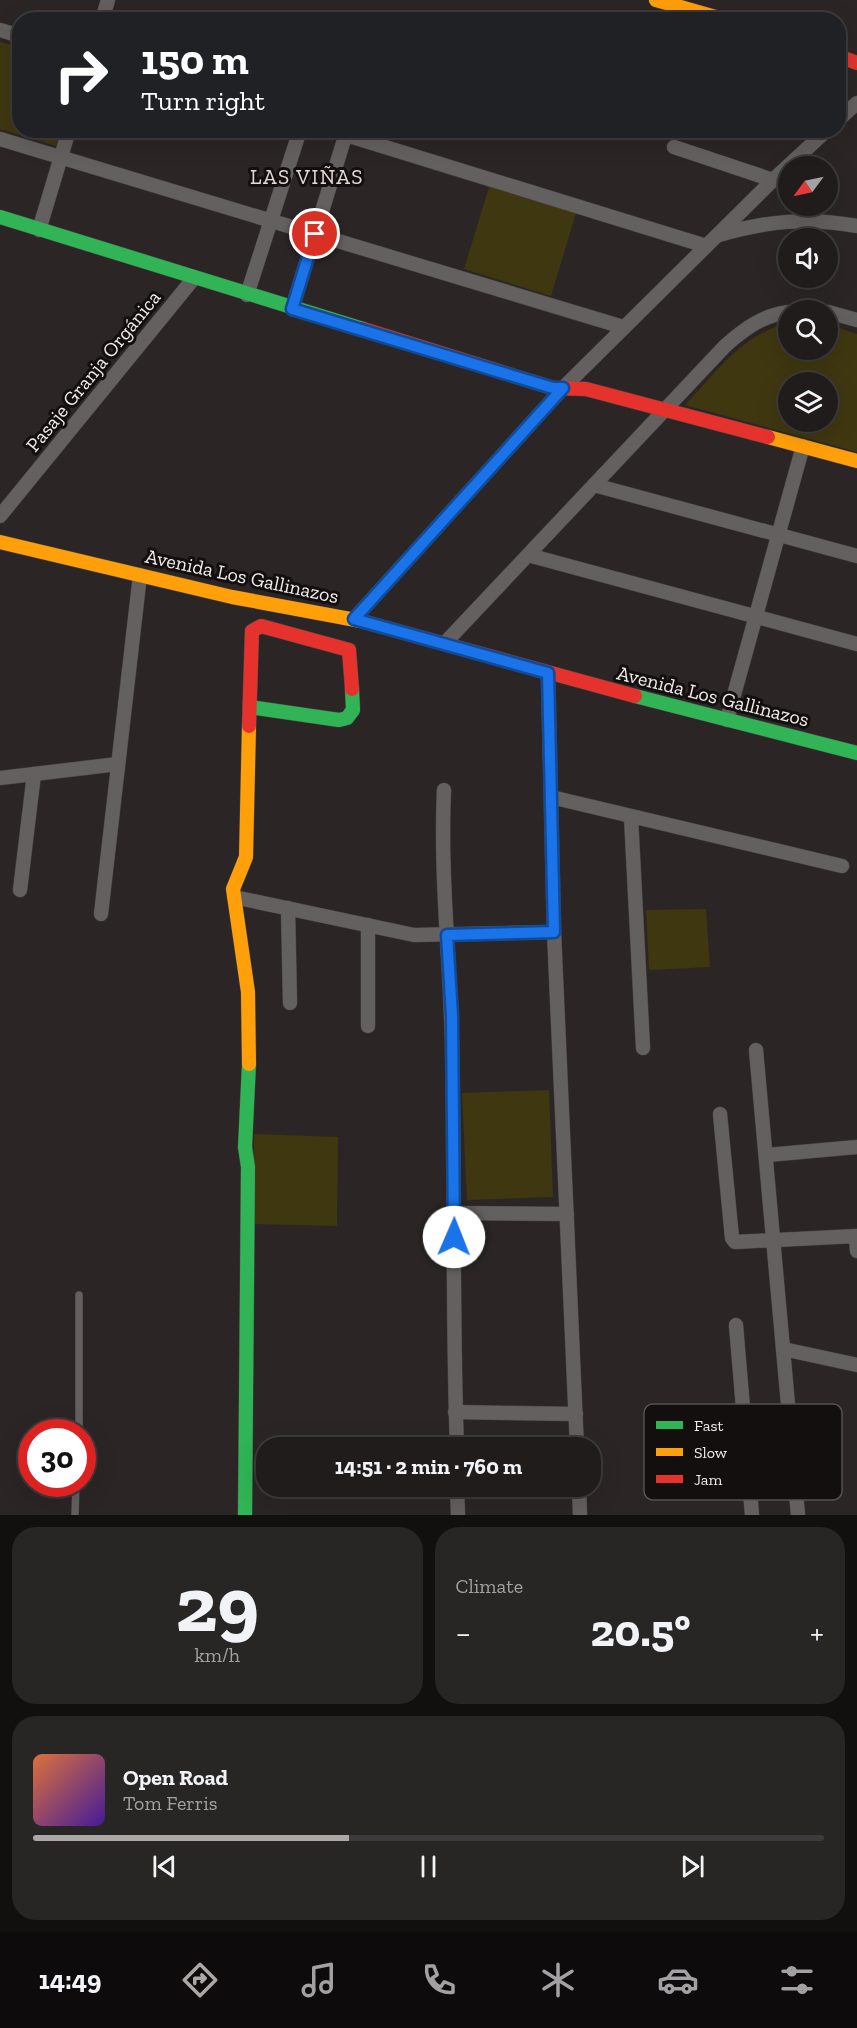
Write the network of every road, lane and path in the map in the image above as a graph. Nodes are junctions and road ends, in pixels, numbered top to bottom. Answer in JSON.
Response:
{"nodes":[{"id":1,"x":657,"y":0,"type":"edge"},
{"id":2,"x":698,"y":12,"type":"edge"},
{"id":3,"x":67,"y":138,"type":"edge"},
{"id":4,"x":297,"y":138,"type":"edge"},
{"id":5,"x":344,"y":138,"type":"edge"},
{"id":6,"x":362,"y":138,"type":"edge"},
{"id":7,"x":818,"y":138,"type":"edge"},
{"id":8,"x":0,"y":139,"type":"edge"},
{"id":9,"x":674,"y":147,"type":"dead end"},
{"id":10,"x":61,"y":157,"type":"junction"},
{"id":11,"x":773,"y":180,"type":"junction"},
{"id":12,"x":0,"y":217,"type":"edge"},
{"id":13,"x":271,"y":221,"type":"junction"},
{"id":14,"x":857,"y":226,"type":"edge"},
{"id":15,"x":39,"y":230,"type":"junction"},
{"id":16,"x":315,"y":234,"type":"junction"},
{"id":17,"x":717,"y":236,"type":"junction"},
{"id":18,"x":706,"y":246,"type":"junction"},
{"id":19,"x":194,"y":278,"type":"junction"},
{"id":20,"x":248,"y":295,"type":"junction"},
{"id":21,"x":292,"y":309,"type":"junction"},
{"id":22,"x":838,"y":314,"type":"edge"},
{"id":23,"x":778,"y":315,"type":"edge"},
{"id":24,"x":856,"y":318,"type":"edge"},
{"id":25,"x":622,"y":327,"type":"junction"},
{"id":26,"x":563,"y":388,"type":"junction"},
{"id":27,"x":666,"y":409,"type":"junction"},
{"id":28,"x":803,"y":446,"type":"junction"},
{"id":29,"x":857,"y":461,"type":"edge"},
{"id":30,"x":594,"y":485,"type":"junction"},
{"id":31,"x":0,"y":516,"type":"edge"},
{"id":32,"x":778,"y":535,"type":"junction"},
{"id":33,"x":0,"y":542,"type":"edge"},
{"id":34,"x":528,"y":555,"type":"junction"},
{"id":35,"x":857,"y":556,"type":"edge"},
{"id":36,"x":140,"y":575,"type":"junction"},
{"id":37,"x":756,"y":617,"type":"junction"},
{"id":38,"x":354,"y":619,"type":"junction"},
{"id":39,"x":444,"y":644,"type":"junction"},
{"id":40,"x":857,"y":644,"type":"edge"},
{"id":41,"x":548,"y":676,"type":"junction"},
{"id":42,"x":250,"y":707,"type":"junction"},
{"id":43,"x":727,"y":720,"type":"junction"},
{"id":44,"x":857,"y":753,"type":"edge"},
{"id":45,"x":118,"y":764,"type":"junction"},
{"id":46,"x":34,"y":774,"type":"junction"},
{"id":47,"x":0,"y":778,"type":"edge"},
{"id":48,"x":444,"y":790,"type":"dead end"},
{"id":49,"x":551,"y":797,"type":"junction"},
{"id":50,"x":632,"y":817,"type":"junction"},
{"id":51,"x":842,"y":866,"type":"dead end"},
{"id":52,"x":20,"y":890,"type":"dead end"},
{"id":53,"x":234,"y":897,"type":"junction"},
{"id":54,"x":288,"y":908,"type":"junction"},
{"id":55,"x":101,"y":914,"type":"dead end"},
{"id":56,"x":368,"y":925,"type":"junction"},
{"id":57,"x":554,"y":932,"type":"junction"},
{"id":58,"x":447,"y":935,"type":"junction"},
{"id":59,"x":290,"y":1003,"type":"dead end"},
{"id":60,"x":368,"y":1026,"type":"dead end"},
{"id":61,"x":643,"y":1048,"type":"dead end"},
{"id":62,"x":756,"y":1050,"type":"dead end"},
{"id":63,"x":720,"y":1114,"type":"dead end"},
{"id":64,"x":857,"y":1147,"type":"edge"},
{"id":65,"x":767,"y":1155,"type":"junction"},
{"id":66,"x":455,"y":1213,"type":"junction"},
{"id":67,"x":567,"y":1214,"type":"junction"},
{"id":68,"x":774,"y":1240,"type":"junction"},
{"id":69,"x":857,"y":1251,"type":"edge"},
{"id":70,"x":79,"y":1295,"type":"dead end"},
{"id":71,"x":736,"y":1325,"type":"dead end"},
{"id":72,"x":783,"y":1349,"type":"junction"},
{"id":73,"x":857,"y":1365,"type":"edge"},
{"id":74,"x":743,"y":1404,"type":"edge"},
{"id":75,"x":788,"y":1404,"type":"edge"},
{"id":76,"x":455,"y":1412,"type":"junction"},
{"id":77,"x":576,"y":1414,"type":"junction"},
{"id":78,"x":79,"y":1419,"type":"edge"},
{"id":79,"x":456,"y":1437,"type":"edge"},
{"id":80,"x":577,"y":1437,"type":"edge"},
{"id":81,"x":76,"y":1497,"type":"edge"},
{"id":82,"x":457,"y":1497,"type":"edge"},
{"id":83,"x":579,"y":1497,"type":"edge"},
{"id":84,"x":751,"y":1500,"type":"edge"},
{"id":85,"x":797,"y":1500,"type":"edge"},
{"id":86,"x":75,"y":1515,"type":"edge"},
{"id":87,"x":245,"y":1515,"type":"edge"},
{"id":88,"x":458,"y":1515,"type":"edge"},
{"id":89,"x":580,"y":1515,"type":"edge"},
{"id":90,"x":752,"y":1515,"type":"edge"},
{"id":91,"x":798,"y":1515,"type":"edge"}],
"edges":[{"from":1,"to":2,"type":"street"},
{"from":3,"to":10,"type":"street"},
{"from":4,"to":13,"type":"street"},
{"from":5,"to":16,"type":"street"},
{"from":6,"to":18,"type":"street"},
{"from":7,"to":11,"type":"street"},
{"from":8,"to":10,"type":"street"},
{"from":9,"to":11,"type":"street"},
{"from":10,"to":13,"type":"street"},
{"from":10,"to":15,"type":"street"},
{"from":11,"to":17,"type":"street"},
{"from":12,"to":15,"type":"street"},
{"from":13,"to":16,"type":"street"},
{"from":13,"to":20,"type":"street"},
{"from":14,"to":17,"type":"street"},
{"from":15,"to":19,"type":"street"},
{"from":16,"to":21,"type":"street"},
{"from":16,"to":25,"type":"street"},
{"from":17,"to":18,"type":"street"},
{"from":18,"to":25,"type":"street"},
{"from":19,"to":20,"type":"street"},
{"from":19,"to":31,"type":"street","name":"Pasaje Granja Orgánica"},
{"from":20,"to":21,"type":"street"},
{"from":21,"to":26,"type":"street"},
{"from":22,"to":24,"type":"street"},
{"from":23,"to":27,"type":"street"},
{"from":25,"to":26,"type":"street"},
{"from":26,"to":27,"type":"street"},
{"from":26,"to":38,"type":"street"},
{"from":27,"to":28,"type":"street"},
{"from":27,"to":30,"type":"street"},
{"from":28,"to":29,"type":"street"},
{"from":28,"to":32,"type":"street"},
{"from":30,"to":32,"type":"street"},
{"from":30,"to":34,"type":"street"},
{"from":32,"to":35,"type":"street"},
{"from":32,"to":37,"type":"street"},
{"from":33,"to":36,"type":"street","name":"Avenida Los Gallinazos"},
{"from":34,"to":37,"type":"street"},
{"from":34,"to":39,"type":"street"},
{"from":36,"to":38,"type":"street","name":"Avenida Los Gallinazos"},
{"from":36,"to":45,"type":"street"},
{"from":37,"to":40,"type":"street"},
{"from":37,"to":43,"type":"street"},
{"from":38,"to":39,"type":"street","name":"Avenida Los Gallinazos"},
{"from":39,"to":41,"type":"street","name":"Avenida Los Gallinazos"},
{"from":41,"to":43,"type":"street","name":"Avenida Los Gallinazos"},
{"from":41,"to":49,"type":"street"},
{"from":42,"to":42,"type":"street"},
{"from":42,"to":53,"type":"street"},
{"from":43,"to":44,"type":"street","name":"Avenida Los Gallinazos"},
{"from":45,"to":46,"type":"street"},
{"from":45,"to":55,"type":"street"},
{"from":46,"to":47,"type":"street"},
{"from":46,"to":52,"type":"street"},
{"from":48,"to":58,"type":"street"},
{"from":49,"to":50,"type":"street"},
{"from":49,"to":57,"type":"street"},
{"from":50,"to":51,"type":"street"},
{"from":50,"to":61,"type":"street"},
{"from":53,"to":54,"type":"street"},
{"from":53,"to":87,"type":"street"},
{"from":54,"to":56,"type":"street"},
{"from":54,"to":59,"type":"street"},
{"from":56,"to":58,"type":"street"},
{"from":56,"to":60,"type":"street"},
{"from":57,"to":58,"type":"street"},
{"from":57,"to":67,"type":"street"},
{"from":58,"to":66,"type":"street"},
{"from":62,"to":65,"type":"street"},
{"from":63,"to":68,"type":"street"},
{"from":64,"to":65,"type":"street"},
{"from":65,"to":68,"type":"street"},
{"from":66,"to":67,"type":"street"},
{"from":66,"to":76,"type":"street"},
{"from":67,"to":77,"type":"street"},
{"from":68,"to":69,"type":"street"},
{"from":68,"to":72,"type":"street"},
{"from":70,"to":78,"type":"lane"},
{"from":71,"to":74,"type":"street"},
{"from":72,"to":73,"type":"street"},
{"from":72,"to":75,"type":"street"},
{"from":76,"to":77,"type":"street"},
{"from":76,"to":79,"type":"street"},
{"from":77,"to":80,"type":"street"},
{"from":81,"to":86,"type":"lane"},
{"from":82,"to":88,"type":"street"},
{"from":83,"to":89,"type":"street"},
{"from":84,"to":90,"type":"street"},
{"from":85,"to":91,"type":"street"}]}
